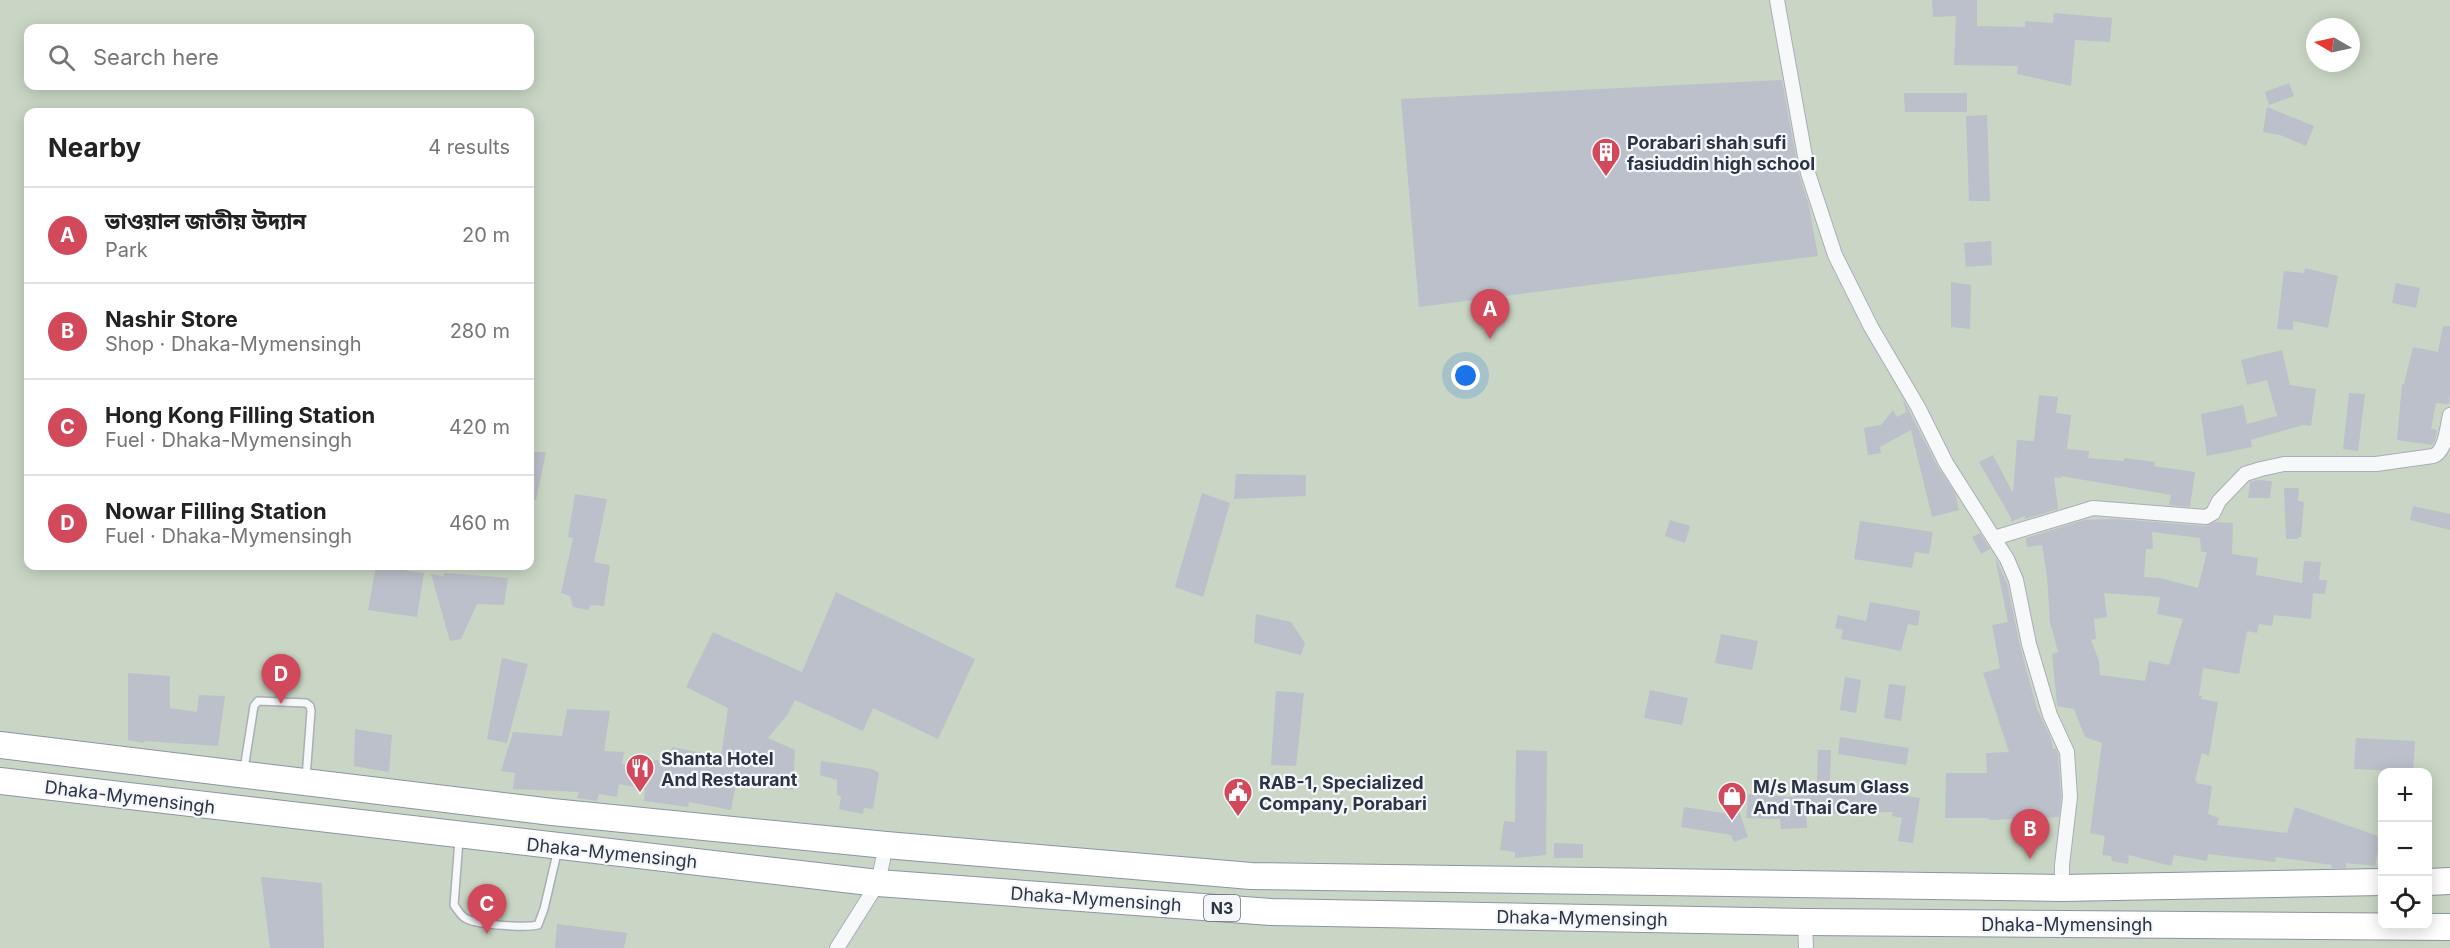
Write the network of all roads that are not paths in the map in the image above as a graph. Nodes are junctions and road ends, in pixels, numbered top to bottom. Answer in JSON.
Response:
{"nodes":[{"id":1,"x":1777,"y":0,"type":"edge"},
{"id":2,"x":2450,"y":415,"type":"edge"},
{"id":3,"x":1994,"y":538,"type":"junction"},
{"id":4,"x":0,"y":745,"type":"edge"},
{"id":5,"x":243,"y":774,"type":"junction"},
{"id":6,"x":0,"y":781,"type":"edge"},
{"id":7,"x":305,"y":782,"type":"junction"},
{"id":8,"x":460,"y":836,"type":"junction"},
{"id":9,"x":886,"y":845,"type":"junction"},
{"id":10,"x":559,"y":847,"type":"junction"},
{"id":11,"x":2450,"y":881,"type":"edge"},
{"id":12,"x":2378,"y":882,"type":"edge"},
{"id":13,"x":2432,"y":882,"type":"edge"},
{"id":14,"x":878,"y":883,"type":"junction"},
{"id":15,"x":2062,"y":888,"type":"junction"},
{"id":16,"x":1805,"y":922,"type":"junction"},
{"id":17,"x":2450,"y":927,"type":"edge"},
{"id":18,"x":837,"y":948,"type":"edge"},
{"id":19,"x":1806,"y":948,"type":"edge"}],
"edges":[{"from":1,"to":3,"type":"street"},
{"from":2,"to":3,"type":"street"},
{"from":3,"to":15,"type":"street"},
{"from":4,"to":5,"type":"highway","name":"Dhaka-Mymensingh","number":"N3"},
{"from":5,"to":7,"type":"highway","name":"Dhaka-Mymensingh","number":"N3"},
{"from":5,"to":7,"type":"lane"},
{"from":6,"to":8,"type":"highway","name":"Dhaka-Mymensingh","number":"N3"},
{"from":7,"to":9,"type":"highway","name":"Dhaka-Mymensingh","number":"N3"},
{"from":8,"to":10,"type":"highway","name":"Dhaka-Mymensingh","number":"N3"},
{"from":8,"to":10,"type":"lane"},
{"from":9,"to":14,"type":"street"},
{"from":9,"to":15,"type":"highway","name":"Dhaka-Mymensingh","number":"N3"},
{"from":10,"to":14,"type":"highway","name":"Dhaka-Mymensingh","number":"N3"},
{"from":11,"to":13,"type":"highway"},
{"from":12,"to":15,"type":"highway","name":"Dhaka-Mymensingh","number":"N3"},
{"from":14,"to":16,"type":"highway","name":"Dhaka-Mymensingh","number":"N3"},
{"from":14,"to":18,"type":"street"},
{"from":16,"to":17,"type":"highway","name":"Dhaka-Mymensingh","number":"N3"},
{"from":16,"to":19,"type":"street"}]}
